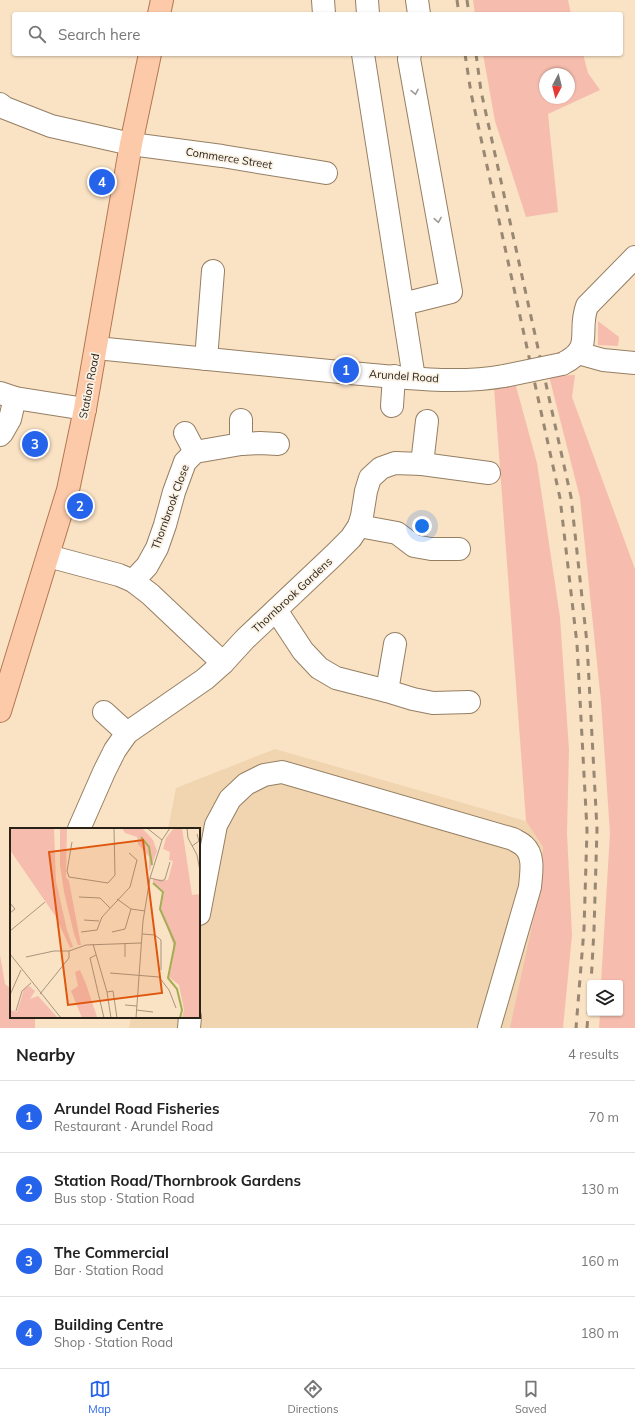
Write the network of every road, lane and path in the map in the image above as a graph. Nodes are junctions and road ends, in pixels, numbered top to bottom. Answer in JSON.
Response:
{"nodes":[{"id":1,"x":162,"y":0,"type":"edge"},
{"id":2,"x":323,"y":0,"type":"edge"},
{"id":3,"x":367,"y":0,"type":"edge"},
{"id":4,"x":417,"y":0,"type":"edge"},
{"id":5,"x":159,"y":12,"type":"edge"},
{"id":6,"x":324,"y":12,"type":"edge"},
{"id":7,"x":368,"y":12,"type":"edge"},
{"id":8,"x":419,"y":12,"type":"edge"},
{"id":9,"x":150,"y":56,"type":"edge"},
{"id":10,"x":364,"y":56,"type":"edge"},
{"id":11,"x":410,"y":56,"type":"edge"},
{"id":12,"x":0,"y":104,"type":"edge"},
{"id":13,"x":131,"y":144,"type":"junction"},
{"id":14,"x":326,"y":174,"type":"dead end"},
{"id":15,"x":635,"y":257,"type":"edge"},
{"id":16,"x":212,"y":271,"type":"dead end"},
{"id":17,"x":403,"y":304,"type":"junction"},
{"id":18,"x":96,"y":348,"type":"junction"},
{"id":19,"x":206,"y":359,"type":"junction"},
{"id":20,"x":570,"y":359,"type":"junction"},
{"id":21,"x":635,"y":363,"type":"edge"},
{"id":22,"x":404,"y":377,"type":"junction"},
{"id":23,"x":8,"y":396,"type":"edge"},
{"id":24,"x":392,"y":406,"type":"dead end"},
{"id":25,"x":85,"y":409,"type":"junction"},
{"id":26,"x":241,"y":420,"type":"dead end"},
{"id":27,"x":426,"y":421,"type":"dead end"},
{"id":28,"x":185,"y":433,"type":"dead end"},
{"id":29,"x":0,"y":435,"type":"edge"},
{"id":30,"x":241,"y":444,"type":"junction"},
{"id":31,"x":278,"y":444,"type":"dead end"},
{"id":32,"x":195,"y":452,"type":"junction"},
{"id":33,"x":422,"y":464,"type":"junction"},
{"id":34,"x":489,"y":473,"type":"dead end"},
{"id":35,"x":359,"y":526,"type":"junction"},
{"id":36,"x":459,"y":549,"type":"dead end"},
{"id":37,"x":48,"y":556,"type":"junction"},
{"id":38,"x":133,"y":581,"type":"junction"},
{"id":39,"x":276,"y":610,"type":"junction"},
{"id":40,"x":395,"y":644,"type":"dead end"},
{"id":41,"x":223,"y":663,"type":"junction"},
{"id":42,"x":387,"y":691,"type":"junction"},
{"id":43,"x":469,"y":702,"type":"dead end"},
{"id":44,"x":0,"y":711,"type":"edge"},
{"id":45,"x":104,"y":712,"type":"dead end"},
{"id":46,"x":127,"y":733,"type":"junction"},
{"id":47,"x":79,"y":828,"type":"edge"},
{"id":48,"x":200,"y":909,"type":"edge"},
{"id":49,"x":190,"y":1018,"type":"edge"},
{"id":50,"x":189,"y":1028,"type":"edge"},
{"id":51,"x":489,"y":1028,"type":"edge"}],
"edges":[{"from":1,"to":5,"type":"main road"},
{"from":2,"to":6,"type":"street"},
{"from":3,"to":7,"type":"street"},
{"from":4,"to":8,"type":"street"},
{"from":9,"to":13,"type":"main road","name":"Station Road"},
{"from":10,"to":17,"type":"street"},
{"from":11,"to":17,"type":"street","one_way":true},
{"from":12,"to":13,"type":"street","name":"Commerce Street"},
{"from":13,"to":14,"type":"street","name":"Commerce Street"},
{"from":13,"to":18,"type":"main road","name":"Station Road"},
{"from":15,"to":20,"type":"street"},
{"from":16,"to":19,"type":"street"},
{"from":17,"to":22,"type":"street"},
{"from":18,"to":19,"type":"street","name":"Arundel Road"},
{"from":18,"to":25,"type":"main road","name":"Station Road"},
{"from":19,"to":22,"type":"street","name":"Arundel Road"},
{"from":20,"to":21,"type":"street","name":"Arundel Road"},
{"from":20,"to":22,"type":"street","name":"Arundel Road","bridge":true},
{"from":22,"to":24,"type":"street"},
{"from":23,"to":25,"type":"street"},
{"from":23,"to":29,"type":"street"},
{"from":25,"to":37,"type":"main road","name":"Station Road"},
{"from":26,"to":30,"type":"street"},
{"from":27,"to":33,"type":"street"},
{"from":28,"to":32,"type":"street","name":"Thornbrook Close"},
{"from":30,"to":31,"type":"street","name":"Thornbrook Close"},
{"from":30,"to":32,"type":"street","name":"Thornbrook Close"},
{"from":32,"to":38,"type":"street","name":"Thornbrook Close"},
{"from":33,"to":34,"type":"street","name":"Thornbrook Gardens"},
{"from":33,"to":35,"type":"street","name":"Thornbrook Gardens"},
{"from":35,"to":36,"type":"street"},
{"from":35,"to":39,"type":"street","name":"Thornbrook Gardens"},
{"from":37,"to":38,"type":"street"},
{"from":37,"to":44,"type":"main road","name":"Station Road"},
{"from":38,"to":41,"type":"street"},
{"from":39,"to":41,"type":"street","name":"Thornbrook Gardens"},
{"from":39,"to":42,"type":"street"},
{"from":40,"to":42,"type":"street"},
{"from":41,"to":46,"type":"street","name":"Thornbrook Gardens"},
{"from":42,"to":43,"type":"street"},
{"from":45,"to":46,"type":"street"},
{"from":46,"to":47,"type":"street","name":"Thornbrook Gardens"},
{"from":48,"to":51,"type":"street"},
{"from":49,"to":50,"type":"street"}]}
